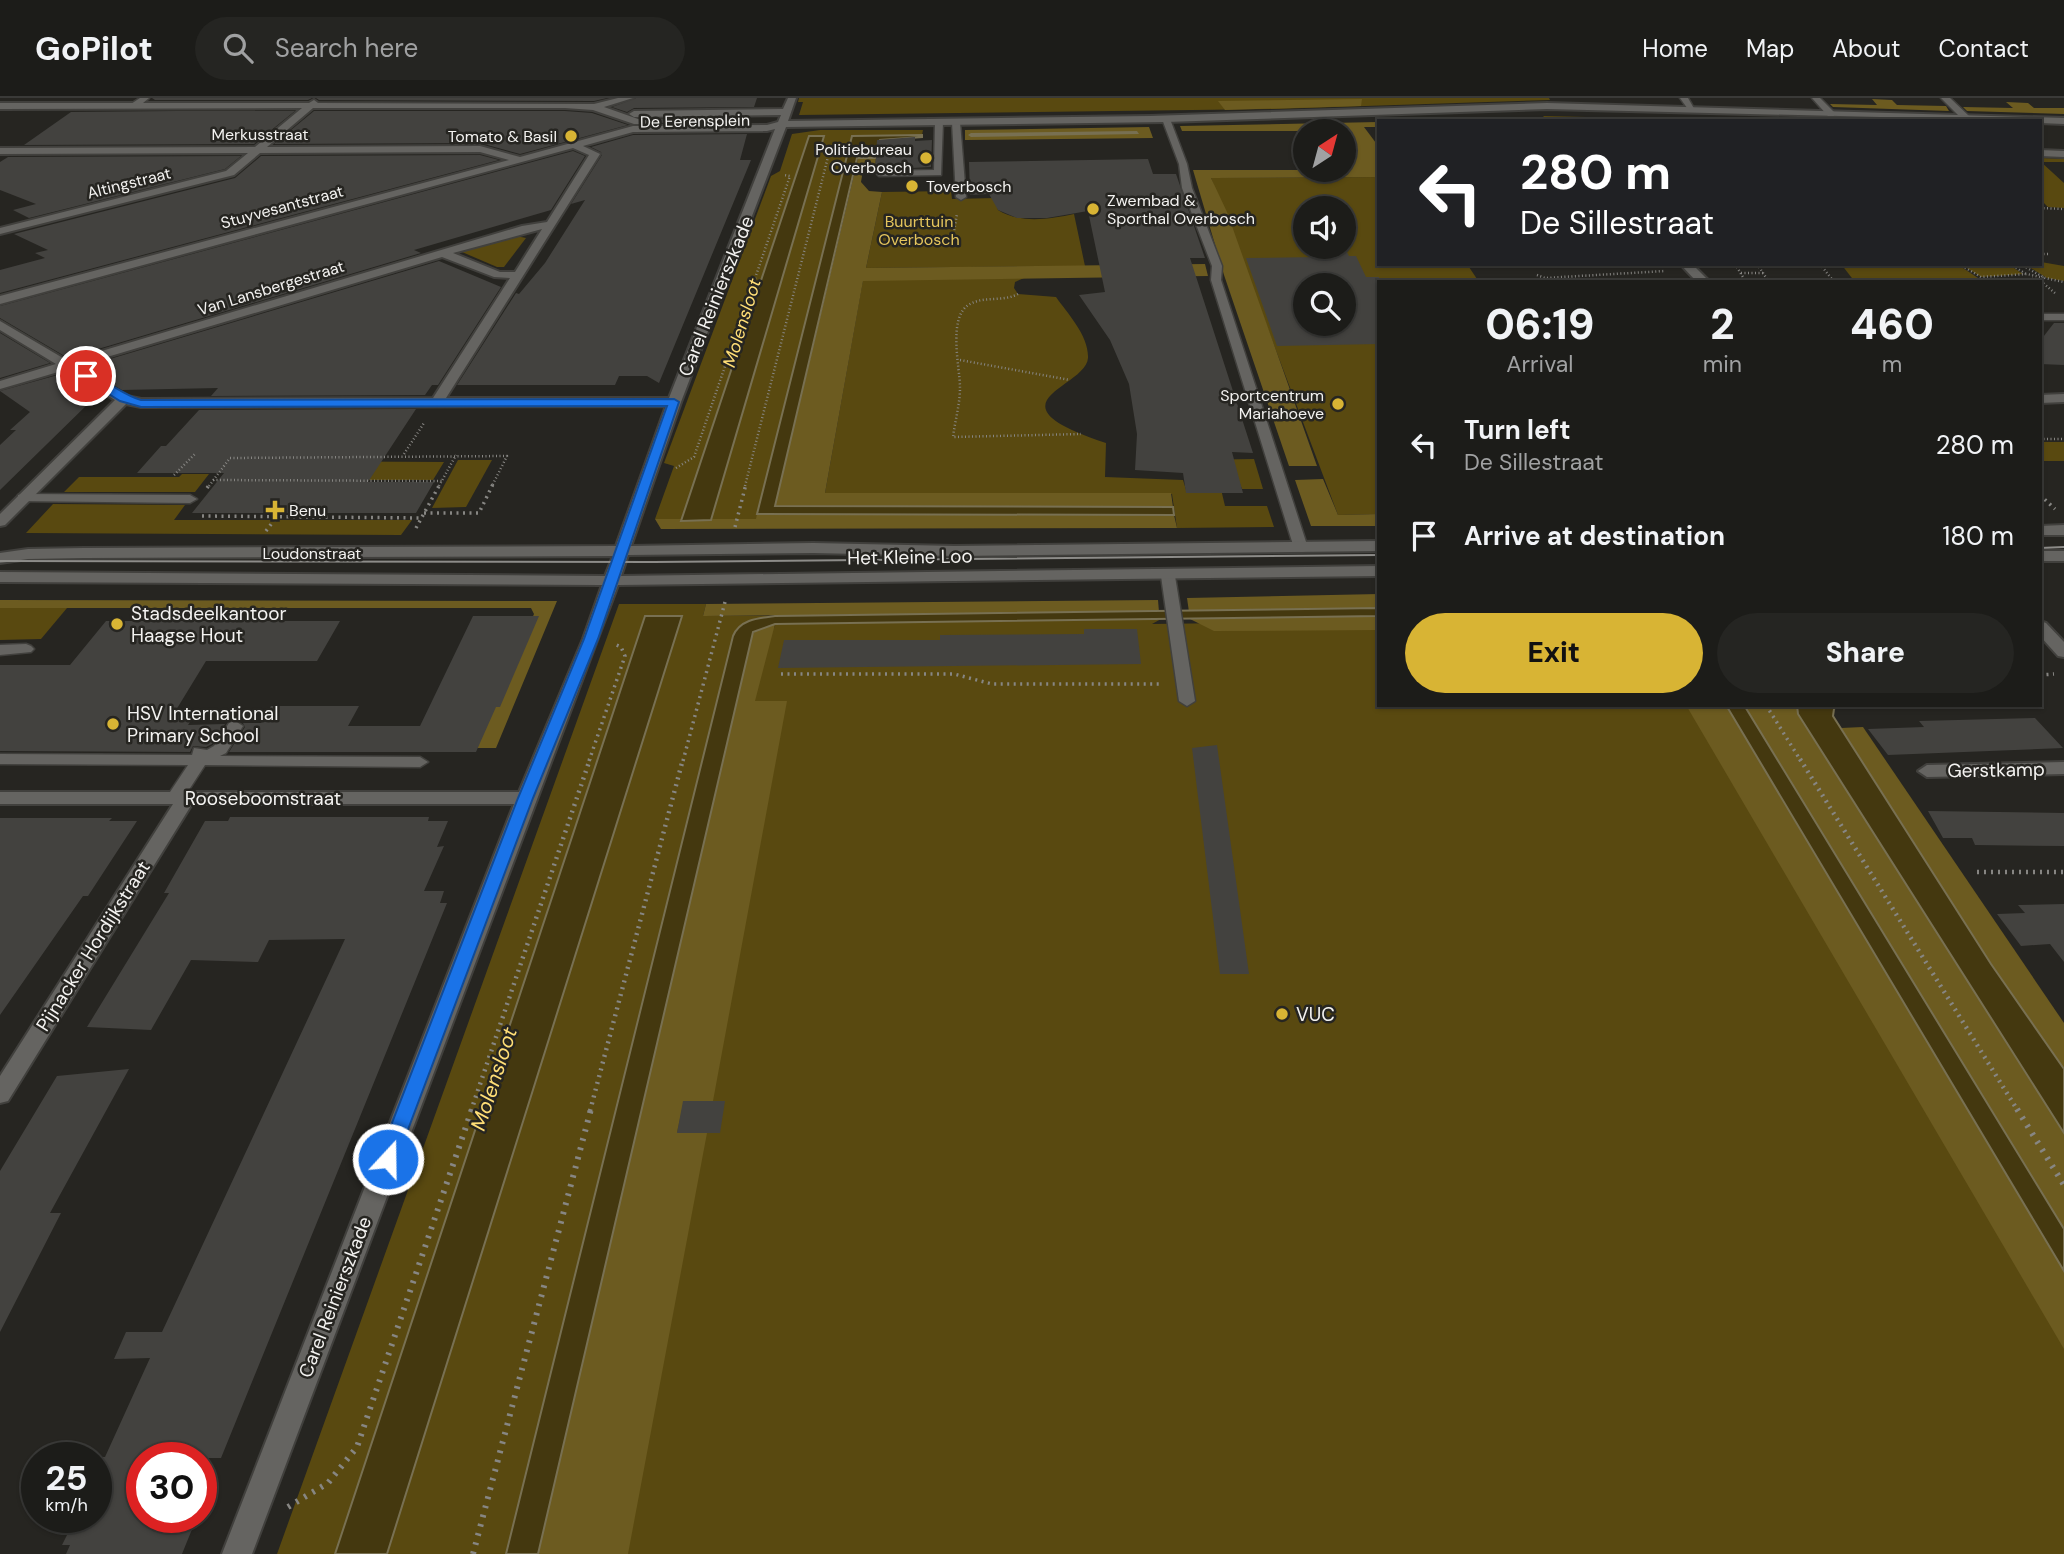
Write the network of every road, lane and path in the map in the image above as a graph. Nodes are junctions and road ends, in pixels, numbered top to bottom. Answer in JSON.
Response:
{"nodes":[{"id":1,"x":145,"y":98,"type":"edge"},
{"id":2,"x":320,"y":98,"type":"edge"},
{"id":3,"x":629,"y":98,"type":"edge"},
{"id":4,"x":792,"y":98,"type":"edge"},
{"id":5,"x":1684,"y":98,"type":"edge"},
{"id":6,"x":1816,"y":98,"type":"edge"},
{"id":7,"x":1945,"y":98,"type":"edge"},
{"id":8,"x":474,"y":102,"type":"edge"},
{"id":9,"x":1556,"y":102,"type":"edge"},
{"id":10,"x":312,"y":105,"type":"junction"},
{"id":11,"x":0,"y":106,"type":"edge"},
{"id":12,"x":134,"y":106,"type":"junction"},
{"id":13,"x":594,"y":107,"type":"junction"},
{"id":14,"x":1518,"y":108,"type":"junction"},
{"id":15,"x":1693,"y":110,"type":"junction"},
{"id":16,"x":1831,"y":114,"type":"junction"},
{"id":17,"x":619,"y":116,"type":"junction"},
{"id":18,"x":1966,"y":118,"type":"junction"},
{"id":19,"x":1166,"y":119,"type":"junction"},
{"id":20,"x":1530,"y":119,"type":"edge"},
{"id":21,"x":1999,"y":119,"type":"edge"},
{"id":22,"x":2042,"y":120,"type":"edge"},
{"id":23,"x":2064,"y":121,"type":"edge"},
{"id":24,"x":939,"y":122,"type":"junction"},
{"id":25,"x":957,"y":122,"type":"junction"},
{"id":26,"x":836,"y":123,"type":"junction"},
{"id":27,"x":782,"y":124,"type":"junction"},
{"id":28,"x":635,"y":126,"type":"junction"},
{"id":29,"x":613,"y":134,"type":"junction"},
{"id":30,"x":573,"y":145,"type":"junction"},
{"id":31,"x":258,"y":150,"type":"junction"},
{"id":32,"x":0,"y":151,"type":"edge"},
{"id":33,"x":2042,"y":153,"type":"edge"},
{"id":34,"x":2064,"y":154,"type":"edge"},
{"id":35,"x":519,"y":159,"type":"junction"},
{"id":36,"x":882,"y":174,"type":"dead end"},
{"id":37,"x":790,"y":176,"type":"dead end"},
{"id":38,"x":961,"y":197,"type":"dead end"},
{"id":39,"x":2042,"y":207,"type":"edge"},
{"id":40,"x":2064,"y":209,"type":"edge"},
{"id":41,"x":552,"y":224,"type":"junction"},
{"id":42,"x":0,"y":231,"type":"edge"},
{"id":43,"x":443,"y":253,"type":"junction"},
{"id":44,"x":2042,"y":254,"type":"edge"},
{"id":45,"x":2048,"y":254,"type":"dead end"},
{"id":46,"x":1736,"y":266,"type":"edge"},
{"id":47,"x":1758,"y":266,"type":"edge"},
{"id":48,"x":1822,"y":266,"type":"edge"},
{"id":49,"x":1962,"y":266,"type":"edge"},
{"id":50,"x":2013,"y":266,"type":"edge"},
{"id":51,"x":2024,"y":266,"type":"edge"},
{"id":52,"x":1688,"y":267,"type":"edge"},
{"id":53,"x":1741,"y":273,"type":"junction"},
{"id":54,"x":1763,"y":273,"type":"junction"},
{"id":55,"x":517,"y":275,"type":"junction"},
{"id":56,"x":1537,"y":275,"type":"dead end"},
{"id":57,"x":2027,"y":275,"type":"junction"},
{"id":58,"x":2038,"y":278,"type":"junction"},
{"id":59,"x":2045,"y":278,"type":"junction"},
{"id":60,"x":1702,"y":280,"type":"edge"},
{"id":61,"x":1745,"y":280,"type":"edge"},
{"id":62,"x":1768,"y":280,"type":"edge"},
{"id":63,"x":1832,"y":280,"type":"edge"},
{"id":64,"x":2001,"y":280,"type":"edge"},
{"id":65,"x":2040,"y":280,"type":"edge"},
{"id":66,"x":2042,"y":282,"type":"edge"},
{"id":67,"x":2064,"y":282,"type":"edge"},
{"id":68,"x":2055,"y":293,"type":"dead end"},
{"id":69,"x":1018,"y":294,"type":"dead end"},
{"id":70,"x":0,"y":300,"type":"edge"},
{"id":71,"x":2042,"y":317,"type":"edge"},
{"id":72,"x":2064,"y":317,"type":"edge"},
{"id":73,"x":0,"y":326,"type":"edge"},
{"id":74,"x":960,"y":360,"type":"junction"},
{"id":75,"x":68,"y":365,"type":"junction"},
{"id":76,"x":1070,"y":380,"type":"dead end"},
{"id":77,"x":0,"y":385,"type":"edge"},
{"id":78,"x":2064,"y":398,"type":"edge"},
{"id":79,"x":123,"y":399,"type":"junction"},
{"id":80,"x":2042,"y":399,"type":"edge"},
{"id":81,"x":674,"y":402,"type":"junction"},
{"id":82,"x":437,"y":403,"type":"junction"},
{"id":83,"x":1081,"y":434,"type":"dead end"},
{"id":84,"x":2042,"y":439,"type":"edge"},
{"id":85,"x":2064,"y":439,"type":"edge"},
{"id":86,"x":195,"y":454,"type":"dead end"},
{"id":87,"x":403,"y":455,"type":"junction"},
{"id":88,"x":456,"y":455,"type":"junction"},
{"id":89,"x":675,"y":469,"type":"dead end"},
{"id":90,"x":163,"y":475,"type":"dead end"},
{"id":91,"x":442,"y":481,"type":"junction"},
{"id":92,"x":23,"y":498,"type":"junction"},
{"id":93,"x":190,"y":499,"type":"dead end"},
{"id":94,"x":423,"y":515,"type":"junction"},
{"id":95,"x":198,"y":516,"type":"dead end"},
{"id":96,"x":0,"y":522,"type":"edge"},
{"id":97,"x":415,"y":529,"type":"dead end"},
{"id":98,"x":2064,"y":530,"type":"edge"},
{"id":99,"x":2042,"y":531,"type":"edge"},
{"id":100,"x":1377,"y":546,"type":"edge"},
{"id":101,"x":1301,"y":548,"type":"junction"},
{"id":102,"x":624,"y":549,"type":"junction"},
{"id":103,"x":729,"y":549,"type":"junction"},
{"id":104,"x":1205,"y":550,"type":"junction"},
{"id":105,"x":2042,"y":556,"type":"edge"},
{"id":106,"x":2064,"y":556,"type":"edge"},
{"id":107,"x":0,"y":558,"type":"edge"},
{"id":108,"x":1377,"y":572,"type":"edge"},
{"id":109,"x":1209,"y":575,"type":"junction"},
{"id":110,"x":1168,"y":576,"type":"junction"},
{"id":111,"x":0,"y":577,"type":"edge"},
{"id":112,"x":612,"y":581,"type":"junction"},
{"id":113,"x":732,"y":581,"type":"junction"},
{"id":114,"x":2042,"y":628,"type":"edge"},
{"id":115,"x":591,"y":639,"type":"junction"},
{"id":116,"x":26,"y":649,"type":"dead end"},
{"id":117,"x":0,"y":650,"type":"edge"},
{"id":118,"x":2064,"y":652,"type":"edge"},
{"id":119,"x":781,"y":674,"type":"dead end"},
{"id":120,"x":1184,"y":684,"type":"junction"},
{"id":121,"x":1187,"y":701,"type":"dead end"},
{"id":122,"x":1767,"y":707,"type":"edge"},
{"id":123,"x":235,"y":726,"type":"dead end"},
{"id":124,"x":200,"y":754,"type":"junction"},
{"id":125,"x":0,"y":759,"type":"edge"},
{"id":126,"x":420,"y":762,"type":"dead end"},
{"id":127,"x":2064,"y":768,"type":"edge"},
{"id":128,"x":1927,"y":771,"type":"dead end"},
{"id":129,"x":181,"y":798,"type":"junction"},
{"id":130,"x":526,"y":798,"type":"junction"},
{"id":131,"x":0,"y":799,"type":"edge"},
{"id":132,"x":1977,"y":872,"type":"dead end"},
{"id":133,"x":2064,"y":872,"type":"edge"},
{"id":134,"x":0,"y":1094,"type":"edge"},
{"id":135,"x":2064,"y":1185,"type":"edge"},
{"id":136,"x":249,"y":1524,"type":"junction"},
{"id":137,"x":237,"y":1554,"type":"edge"},
{"id":138,"x":473,"y":1554,"type":"edge"}],
"edges":[{"from":1,"to":12,"type":"lane"},
{"from":2,"to":10,"type":"street","name":"Altingstraat"},
{"from":3,"to":13,"type":"street"},
{"from":4,"to":27,"type":"street","name":"Carel Reinierszkade"},
{"from":5,"to":15,"type":"lane"},
{"from":6,"to":16,"type":"lane"},
{"from":7,"to":18,"type":"lane"},
{"from":8,"to":10,"type":"street"},
{"from":8,"to":13,"type":"street"},
{"from":9,"to":14,"type":"street"},
{"from":9,"to":15,"type":"street"},
{"from":10,"to":12,"type":"street"},
{"from":10,"to":31,"type":"street","name":"Altingstraat"},
{"from":11,"to":12,"type":"street"},
{"from":13,"to":17,"type":"street"},
{"from":14,"to":19,"type":"street"},
{"from":14,"to":20,"type":"street"},
{"from":15,"to":16,"type":"street"},
{"from":16,"to":18,"type":"street"},
{"from":17,"to":27,"type":"street","name":"De Eerensplein"},
{"from":17,"to":28,"type":"street"},
{"from":18,"to":21,"type":"street"},
{"from":19,"to":25,"type":"street"},
{"from":19,"to":101,"type":"lane"},
{"from":22,"to":23,"type":"street"},
{"from":24,"to":25,"type":"street"},
{"from":24,"to":26,"type":"street"},
{"from":24,"to":36,"type":"lane"},
{"from":25,"to":38,"type":"lane"},
{"from":26,"to":27,"type":"street"},
{"from":26,"to":103,"type":"path"},
{"from":27,"to":28,"type":"street","name":"De Eerensplein"},
{"from":27,"to":29,"type":"street","name":"De Eerensplein"},
{"from":27,"to":81,"type":"street","name":"Carel Reinierszkade"},
{"from":28,"to":29,"type":"street","name":"De Eerensplein"},
{"from":29,"to":30,"type":"street","name":"De Eerensplein"},
{"from":30,"to":35,"type":"street","name":"Stuyvesantstraat"},
{"from":30,"to":41,"type":"street"},
{"from":31,"to":32,"type":"street","name":"Merkusstraat"},
{"from":31,"to":35,"type":"street","name":"Merkusstraat"},
{"from":31,"to":42,"type":"street","name":"Altingstraat"},
{"from":33,"to":34,"type":"street"},
{"from":35,"to":70,"type":"street","name":"Stuyvesantstraat"},
{"from":37,"to":89,"type":"path"},
{"from":39,"to":40,"type":"path"},
{"from":41,"to":43,"type":"street","name":"Van Lansbergestraat"},
{"from":41,"to":55,"type":"street"},
{"from":43,"to":55,"type":"street"},
{"from":43,"to":75,"type":"street","name":"Van Lansbergestraat"},
{"from":44,"to":45,"type":"path"},
{"from":46,"to":53,"type":"path"},
{"from":47,"to":54,"type":"path"},
{"from":48,"to":63,"type":"path"},
{"from":49,"to":57,"type":"path"},
{"from":50,"to":57,"type":"path"},
{"from":51,"to":59,"type":"path"},
{"from":52,"to":56,"type":"path"},
{"from":52,"to":60,"type":"street"},
{"from":53,"to":54,"type":"path"},
{"from":53,"to":61,"type":"path"},
{"from":54,"to":62,"type":"path"},
{"from":55,"to":82,"type":"street"},
{"from":57,"to":59,"type":"path"},
{"from":58,"to":59,"type":"path"},
{"from":58,"to":64,"type":"path"},
{"from":58,"to":65,"type":"path"},
{"from":59,"to":67,"type":"path"},
{"from":66,"to":68,"type":"path"},
{"from":69,"to":74,"type":"path"},
{"from":71,"to":72,"type":"lane"},
{"from":73,"to":75,"type":"street"},
{"from":74,"to":76,"type":"path"},
{"from":74,"to":83,"type":"path"},
{"from":75,"to":77,"type":"street","name":"Van Lansbergestraat"},
{"from":75,"to":79,"type":"street"},
{"from":78,"to":80,"type":"street"},
{"from":79,"to":82,"type":"street"},
{"from":79,"to":92,"type":"street"},
{"from":81,"to":82,"type":"street"},
{"from":81,"to":102,"type":"street","name":"Carel Reinierszkade"},
{"from":82,"to":87,"type":"path"},
{"from":84,"to":85,"type":"path"},
{"from":86,"to":90,"type":"path"},
{"from":87,"to":88,"type":"path"},
{"from":87,"to":91,"type":"path"},
{"from":88,"to":91,"type":"path"},
{"from":88,"to":94,"type":"path"},
{"from":91,"to":94,"type":"path"},
{"from":92,"to":93,"type":"lane"},
{"from":92,"to":96,"type":"street"},
{"from":94,"to":95,"type":"path"},
{"from":94,"to":97,"type":"path"},
{"from":98,"to":99,"type":"street"},
{"from":100,"to":101,"type":"street","name":"Het Kleine Loo"},
{"from":101,"to":104,"type":"street","name":"Het Kleine Loo"},
{"from":102,"to":103,"type":"street","name":"Het Kleine Loo"},
{"from":102,"to":107,"type":"street","name":"Loudonstraat"},
{"from":102,"to":112,"type":"street","name":"Carel Reinierszkade"},
{"from":103,"to":104,"type":"street","name":"Het Kleine Loo"},
{"from":104,"to":109,"type":"street"},
{"from":105,"to":106,"type":"street"},
{"from":108,"to":109,"type":"street","name":"Het Kleine Loo"},
{"from":109,"to":110,"type":"street","name":"Het Kleine Loo"},
{"from":110,"to":113,"type":"street","name":"Het Kleine Loo"},
{"from":110,"to":120,"type":"lane"},
{"from":111,"to":112,"type":"street","name":"Loudonstraat"},
{"from":112,"to":113,"type":"street","name":"Het Kleine Loo"},
{"from":112,"to":115,"type":"street","name":"Carel Reinierszkade"},
{"from":113,"to":138,"type":"path"},
{"from":114,"to":118,"type":"street"},
{"from":115,"to":130,"type":"street","name":"Carel Reinierszkade"},
{"from":115,"to":136,"type":"path"},
{"from":116,"to":117,"type":"lane"},
{"from":119,"to":120,"type":"path"},
{"from":120,"to":121,"type":"lane"},
{"from":122,"to":135,"type":"path"},
{"from":123,"to":124,"type":"lane"},
{"from":124,"to":125,"type":"lane"},
{"from":124,"to":126,"type":"lane"},
{"from":124,"to":129,"type":"lane"},
{"from":127,"to":128,"type":"street","name":"Gerstkamp"},
{"from":129,"to":130,"type":"street","name":"Rooseboomstraat"},
{"from":129,"to":131,"type":"street","name":"Rooseboomstraat"},
{"from":129,"to":134,"type":"street","name":"Pijnacker Hordijkstraat"},
{"from":130,"to":136,"type":"street","name":"Carel Reinierszkade"},
{"from":132,"to":133,"type":"path"},
{"from":136,"to":137,"type":"street","name":"Carel Reinierszkade"}]}
